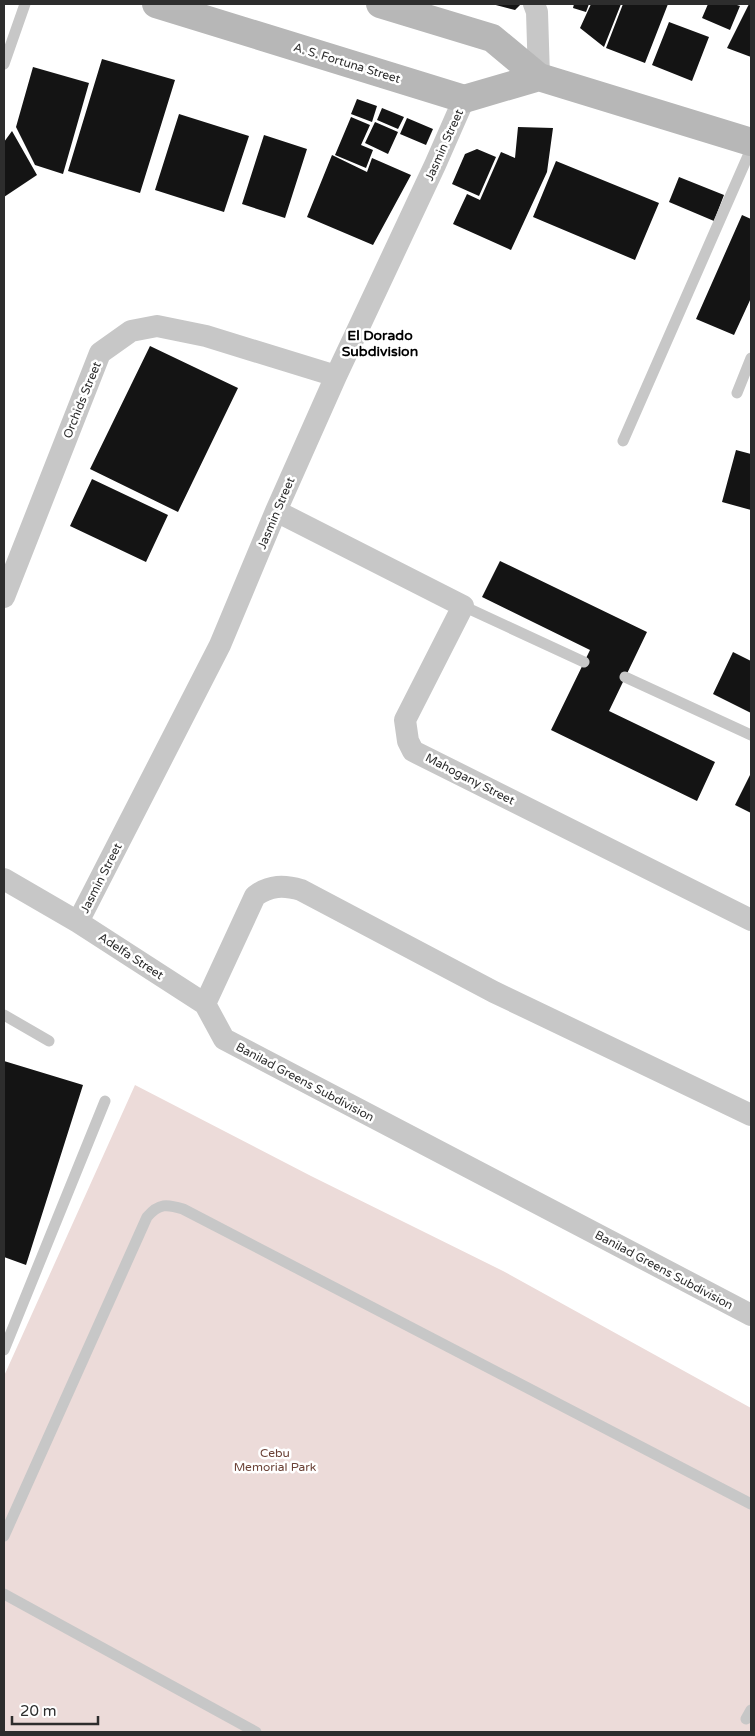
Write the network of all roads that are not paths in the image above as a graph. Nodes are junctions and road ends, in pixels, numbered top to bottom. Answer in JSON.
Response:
{"nodes":[{"id":1,"x":25,"y":4,"type":"edge"},
{"id":2,"x":156,"y":4,"type":"edge"},
{"id":3,"x":380,"y":4,"type":"edge"},
{"id":4,"x":534,"y":4,"type":"edge"},
{"id":5,"x":4,"y":64,"type":"edge"},
{"id":6,"x":539,"y":77,"type":"junction"},
{"id":7,"x":464,"y":99,"type":"junction"},
{"id":8,"x":751,"y":142,"type":"edge"},
{"id":9,"x":751,"y":149,"type":"edge"},
{"id":10,"x":751,"y":358,"type":"edge"},
{"id":11,"x":336,"y":376,"type":"junction"},
{"id":12,"x":737,"y":393,"type":"dead end"},
{"id":13,"x":623,"y":441,"type":"dead end"},
{"id":14,"x":276,"y":511,"type":"junction"},
{"id":15,"x":4,"y":597,"type":"edge"},
{"id":16,"x":463,"y":606,"type":"junction"},
{"id":17,"x":584,"y":662,"type":"dead end"},
{"id":18,"x":625,"y":677,"type":"dead end"},
{"id":19,"x":751,"y":735,"type":"edge"},
{"id":20,"x":4,"y":878,"type":"edge"},
{"id":21,"x":751,"y":920,"type":"edge"},
{"id":22,"x":78,"y":922,"type":"junction"},
{"id":23,"x":205,"y":1004,"type":"junction"},
{"id":24,"x":4,"y":1015,"type":"edge"},
{"id":25,"x":49,"y":1040,"type":"dead end"},
{"id":26,"x":105,"y":1101,"type":"dead end"},
{"id":27,"x":751,"y":1115,"type":"edge"},
{"id":28,"x":751,"y":1315,"type":"edge"},
{"id":29,"x":4,"y":1350,"type":"edge"},
{"id":30,"x":751,"y":1504,"type":"edge"},
{"id":31,"x":4,"y":1536,"type":"edge"},
{"id":32,"x":4,"y":1594,"type":"edge"},
{"id":33,"x":256,"y":1732,"type":"edge"}],
"edges":[{"from":1,"to":5,"type":"lane"},
{"from":2,"to":7,"type":"main road","name":"A. S. Fortuna Street"},
{"from":3,"to":6,"type":"main road"},
{"from":4,"to":6,"type":"street"},
{"from":6,"to":7,"type":"main road"},
{"from":6,"to":8,"type":"main road"},
{"from":7,"to":11,"type":"street","name":"Jasmin Street"},
{"from":9,"to":13,"type":"lane"},
{"from":10,"to":12,"type":"lane"},
{"from":11,"to":14,"type":"street","name":"Jasmin Street"},
{"from":11,"to":15,"type":"street","name":"Orchids Street"},
{"from":14,"to":16,"type":"street"},
{"from":14,"to":22,"type":"street","name":"Jasmin Street"},
{"from":16,"to":17,"type":"lane"},
{"from":16,"to":21,"type":"street","name":"Mahogany Street"},
{"from":18,"to":19,"type":"lane"},
{"from":20,"to":22,"type":"street","name":"Adelfa Street"},
{"from":22,"to":23,"type":"street","name":"Adelfa Street"},
{"from":23,"to":27,"type":"street"},
{"from":23,"to":28,"type":"street","name":"Banilad Greens Subdivision"},
{"from":24,"to":25,"type":"lane"},
{"from":26,"to":29,"type":"lane"},
{"from":30,"to":31,"type":"lane"},
{"from":32,"to":33,"type":"lane"}]}
